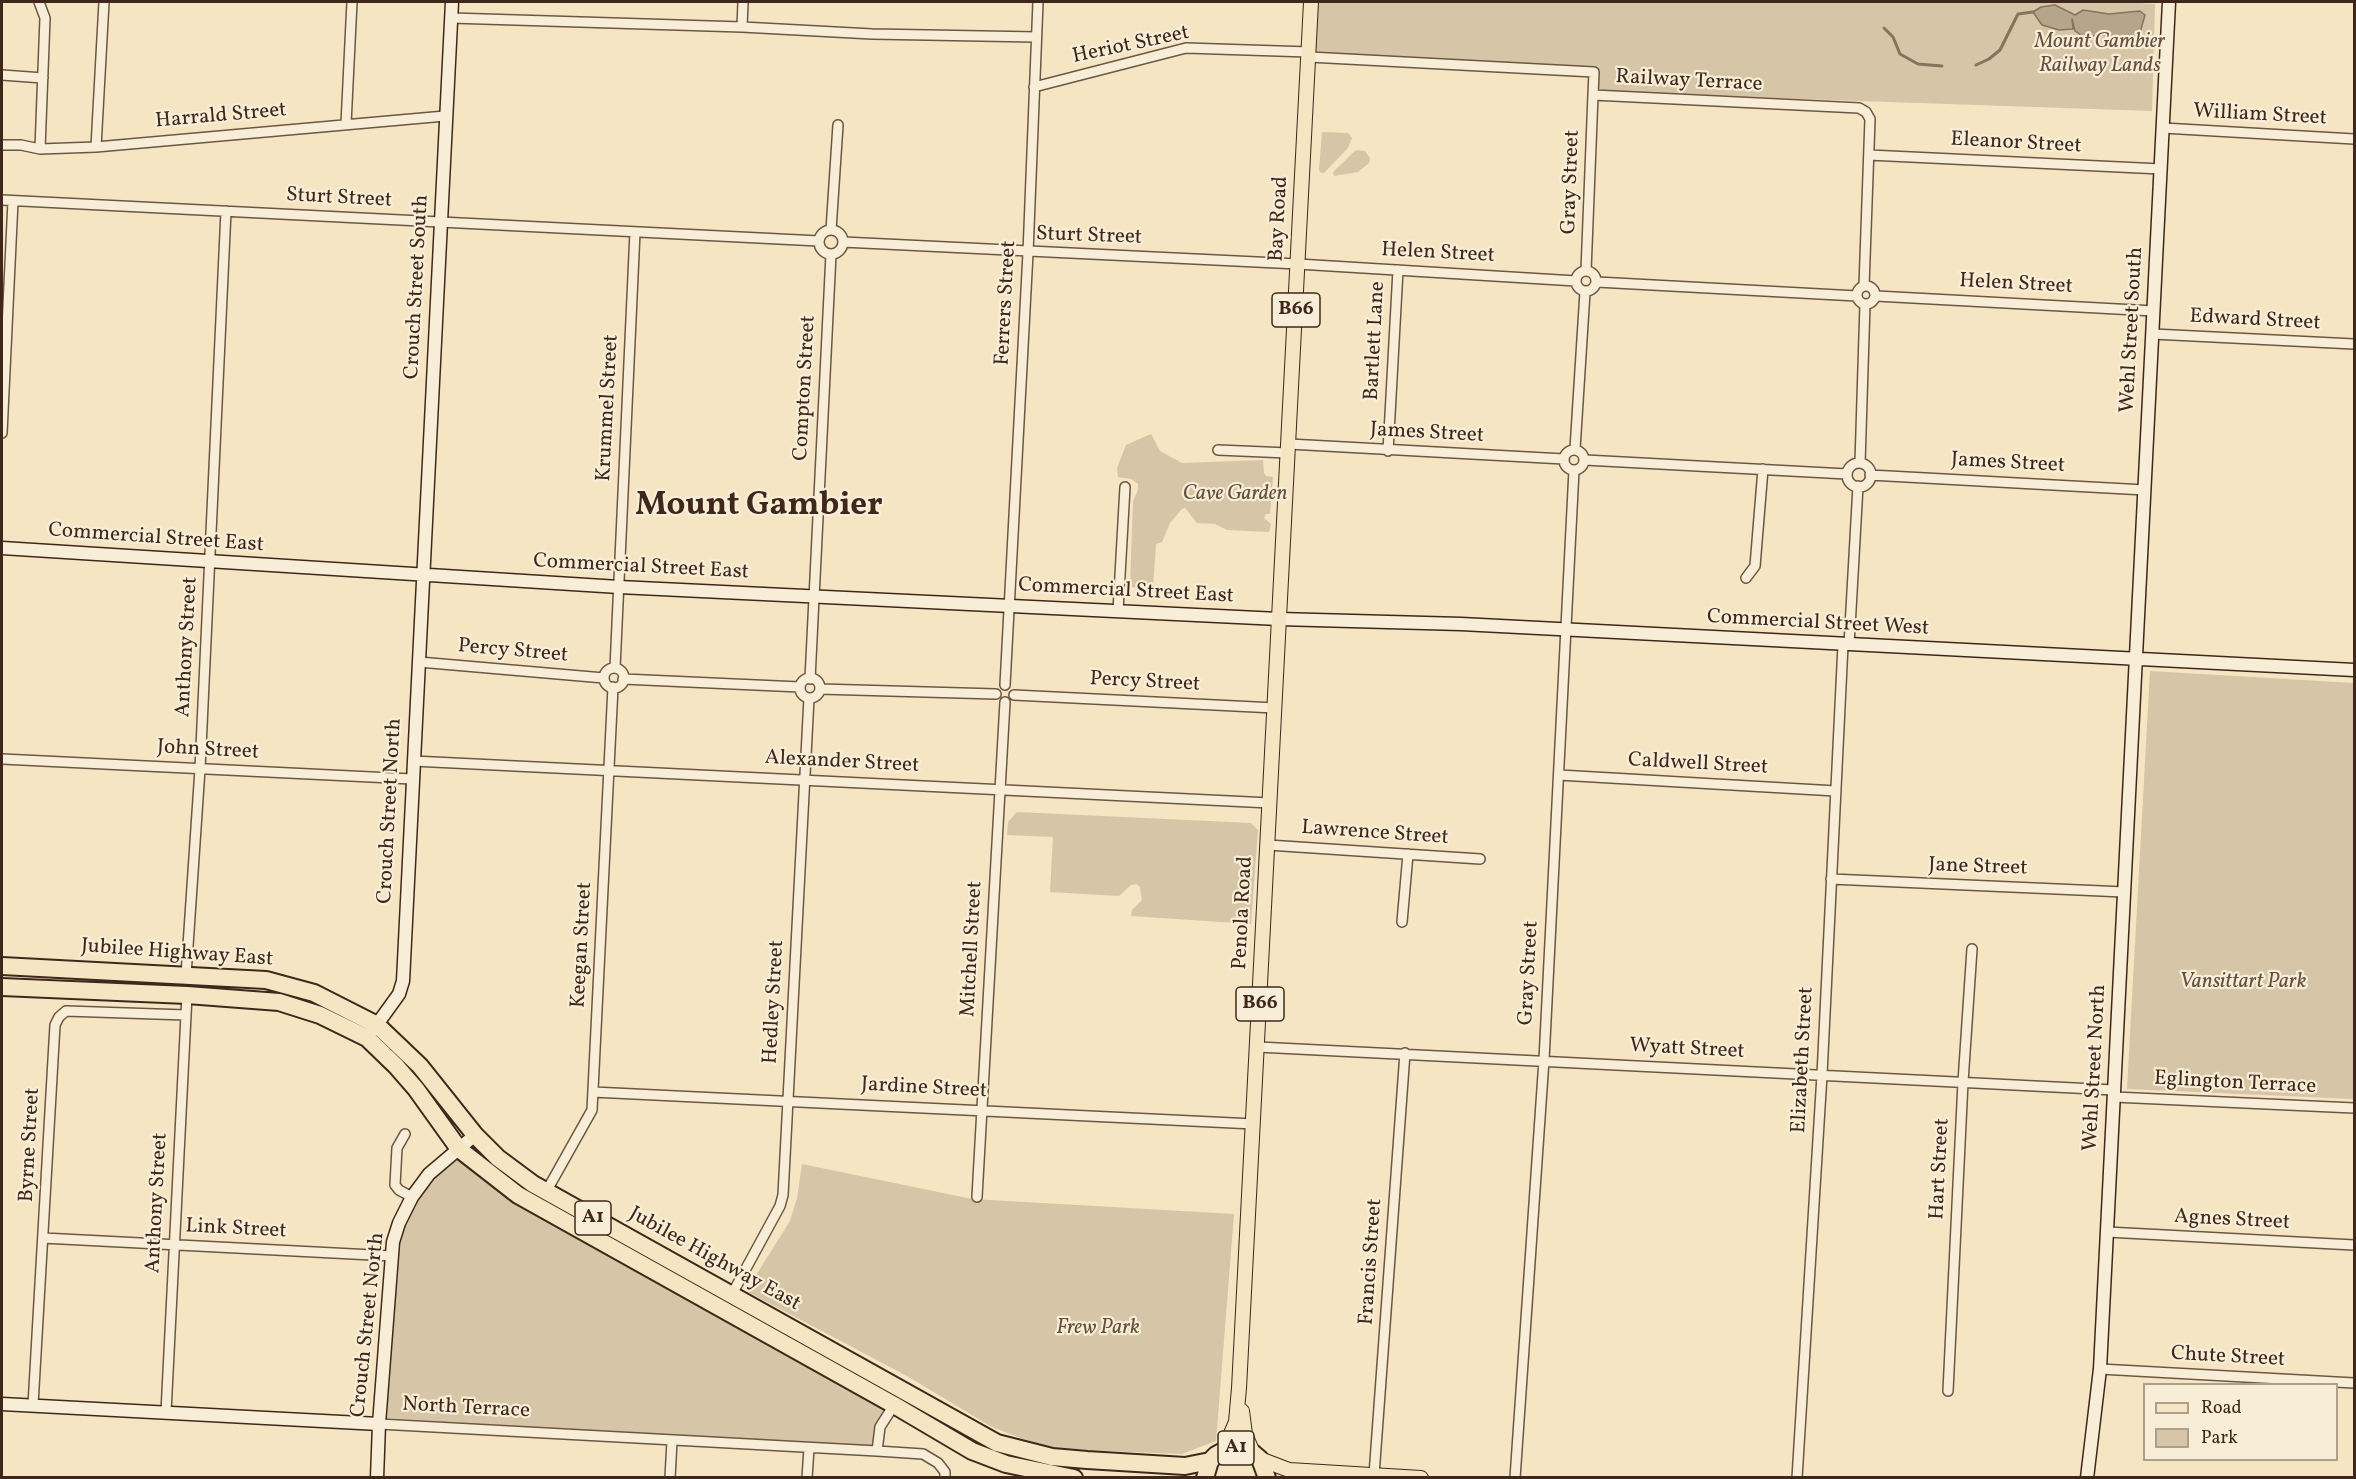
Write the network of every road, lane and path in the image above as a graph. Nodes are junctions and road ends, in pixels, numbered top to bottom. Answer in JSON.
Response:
{"nodes":[{"id":1,"x":39,"y":2,"type":"edge"},
{"id":2,"x":104,"y":2,"type":"edge"},
{"id":3,"x":352,"y":2,"type":"edge"},
{"id":4,"x":452,"y":2,"type":"edge"},
{"id":5,"x":743,"y":2,"type":"edge"},
{"id":6,"x":1038,"y":2,"type":"edge"},
{"id":7,"x":1311,"y":2,"type":"edge"},
{"id":8,"x":2169,"y":2,"type":"edge"},
{"id":9,"x":451,"y":18,"type":"junction"},
{"id":10,"x":742,"y":27,"type":"junction"},
{"id":11,"x":1036,"y":37,"type":"junction"},
{"id":12,"x":1309,"y":55,"type":"junction"},
{"id":13,"x":2,"y":75,"type":"edge"},
{"id":14,"x":43,"y":78,"type":"junction"},
{"id":15,"x":1034,"y":87,"type":"junction"},
{"id":16,"x":1593,"y":95,"type":"junction"},
{"id":17,"x":445,"y":116,"type":"junction"},
{"id":18,"x":346,"y":124,"type":"junction"},
{"id":19,"x":838,"y":125,"type":"dead end"},
{"id":20,"x":2163,"y":128,"type":"junction"},
{"id":21,"x":2355,"y":139,"type":"edge"},
{"id":22,"x":2,"y":145,"type":"edge"},
{"id":23,"x":96,"y":147,"type":"junction"},
{"id":24,"x":40,"y":149,"type":"junction"},
{"id":25,"x":1869,"y":155,"type":"junction"},
{"id":26,"x":2161,"y":169,"type":"junction"},
{"id":27,"x":2,"y":200,"type":"edge"},
{"id":28,"x":13,"y":201,"type":"junction"},
{"id":29,"x":226,"y":211,"type":"junction"},
{"id":30,"x":441,"y":222,"type":"junction"},
{"id":31,"x":831,"y":230,"type":"junction"},
{"id":32,"x":635,"y":232,"type":"junction"},
{"id":33,"x":819,"y":241,"type":"junction"},
{"id":34,"x":843,"y":243,"type":"junction"},
{"id":35,"x":1028,"y":253,"type":"junction"},
{"id":36,"x":831,"y":254,"type":"junction"},
{"id":37,"x":1299,"y":264,"type":"junction"},
{"id":38,"x":1398,"y":270,"type":"junction"},
{"id":39,"x":1586,"y":271,"type":"junction"},
{"id":40,"x":1576,"y":281,"type":"junction"},
{"id":41,"x":1597,"y":282,"type":"junction"},
{"id":42,"x":1864,"y":286,"type":"junction"},
{"id":43,"x":1585,"y":292,"type":"junction"},
{"id":44,"x":1857,"y":296,"type":"junction"},
{"id":45,"x":1876,"y":296,"type":"junction"},
{"id":46,"x":1865,"y":304,"type":"junction"},
{"id":47,"x":2154,"y":311,"type":"junction"},
{"id":48,"x":2153,"y":334,"type":"junction"},
{"id":49,"x":2355,"y":344,"type":"edge"},
{"id":50,"x":3,"y":373,"type":"edge"},
{"id":51,"x":2,"y":433,"type":"edge"},
{"id":52,"x":1289,"y":448,"type":"junction"},
{"id":53,"x":1575,"y":449,"type":"junction"},
{"id":54,"x":1218,"y":450,"type":"dead end"},
{"id":55,"x":1388,"y":451,"type":"junction"},
{"id":56,"x":1564,"y":459,"type":"junction"},
{"id":57,"x":1585,"y":460,"type":"junction"},
{"id":58,"x":1860,"y":463,"type":"junction"},
{"id":59,"x":1762,"y":469,"type":"junction"},
{"id":60,"x":1574,"y":470,"type":"junction"},
{"id":61,"x":1847,"y":474,"type":"junction"},
{"id":62,"x":1870,"y":475,"type":"junction"},
{"id":63,"x":1858,"y":486,"type":"junction"},
{"id":64,"x":1125,"y":487,"type":"dead end"},
{"id":65,"x":2145,"y":490,"type":"junction"},
{"id":66,"x":2,"y":548,"type":"edge"},
{"id":67,"x":210,"y":561,"type":"junction"},
{"id":68,"x":423,"y":575,"type":"junction"},
{"id":69,"x":1746,"y":578,"type":"dead end"},
{"id":70,"x":619,"y":587,"type":"junction"},
{"id":71,"x":814,"y":596,"type":"junction"},
{"id":72,"x":1009,"y":605,"type":"junction"},
{"id":73,"x":1118,"y":611,"type":"junction"},
{"id":74,"x":1279,"y":619,"type":"junction"},
{"id":75,"x":1566,"y":630,"type":"junction"},
{"id":76,"x":1846,"y":645,"type":"junction"},
{"id":77,"x":2136,"y":660,"type":"junction"},
{"id":78,"x":419,"y":662,"type":"junction"},
{"id":79,"x":615,"y":668,"type":"junction"},
{"id":80,"x":2355,"y":670,"type":"edge"},
{"id":81,"x":604,"y":678,"type":"junction"},
{"id":82,"x":623,"y":679,"type":"junction"},
{"id":83,"x":810,"y":679,"type":"junction"},
{"id":84,"x":1005,"y":685,"type":"junction"},
{"id":85,"x":613,"y":687,"type":"junction"},
{"id":86,"x":800,"y":687,"type":"junction"},
{"id":87,"x":820,"y":688,"type":"junction"},
{"id":88,"x":996,"y":693,"type":"junction"},
{"id":89,"x":1014,"y":695,"type":"junction"},
{"id":90,"x":809,"y":698,"type":"junction"},
{"id":91,"x":1005,"y":702,"type":"junction"},
{"id":92,"x":1275,"y":708,"type":"junction"},
{"id":93,"x":2,"y":759,"type":"edge"},
{"id":94,"x":413,"y":761,"type":"junction"},
{"id":95,"x":200,"y":769,"type":"junction"},
{"id":96,"x":610,"y":769,"type":"junction"},
{"id":97,"x":1559,"y":775,"type":"junction"},
{"id":98,"x":412,"y":779,"type":"junction"},
{"id":99,"x":806,"y":779,"type":"junction"},
{"id":100,"x":1001,"y":790,"type":"junction"},
{"id":101,"x":1836,"y":791,"type":"junction"},
{"id":102,"x":1270,"y":803,"type":"junction"},
{"id":103,"x":1268,"y":845,"type":"junction"},
{"id":104,"x":1408,"y":854,"type":"junction"},
{"id":105,"x":1480,"y":859,"type":"dead end"},
{"id":106,"x":1831,"y":879,"type":"junction"},
{"id":107,"x":2124,"y":892,"type":"junction"},
{"id":108,"x":1402,"y":922,"type":"dead end"},
{"id":109,"x":1972,"y":949,"type":"dead end"},
{"id":110,"x":7,"y":966,"type":"edge"},
{"id":111,"x":186,"y":975,"type":"junction"},
{"id":112,"x":7,"y":987,"type":"edge"},
{"id":113,"x":187,"y":995,"type":"junction"},
{"id":114,"x":186,"y":1015,"type":"junction"},
{"id":115,"x":372,"y":1031,"type":"junction"},
{"id":116,"x":1258,"y":1047,"type":"junction"},
{"id":117,"x":1405,"y":1053,"type":"junction"},
{"id":118,"x":1544,"y":1060,"type":"junction"},
{"id":119,"x":1822,"y":1075,"type":"junction"},
{"id":120,"x":1963,"y":1082,"type":"junction"},
{"id":121,"x":593,"y":1092,"type":"junction"},
{"id":122,"x":2114,"y":1093,"type":"junction"},
{"id":123,"x":788,"y":1101,"type":"junction"},
{"id":124,"x":2355,"y":1108,"type":"edge"},
{"id":125,"x":982,"y":1110,"type":"junction"},
{"id":126,"x":1254,"y":1124,"type":"junction"},
{"id":127,"x":405,"y":1134,"type":"dead end"},
{"id":128,"x":475,"y":1135,"type":"junction"},
{"id":129,"x":459,"y":1149,"type":"junction"},
{"id":130,"x":546,"y":1192,"type":"junction"},
{"id":131,"x":412,"y":1197,"type":"junction"},
{"id":132,"x":977,"y":1197,"type":"dead end"},
{"id":133,"x":2107,"y":1232,"type":"junction"},
{"id":134,"x":43,"y":1238,"type":"junction"},
{"id":135,"x":174,"y":1245,"type":"junction"},
{"id":136,"x":2355,"y":1245,"type":"edge"},
{"id":137,"x":392,"y":1256,"type":"junction"},
{"id":138,"x":731,"y":1296,"type":"junction"},
{"id":139,"x":822,"y":1356,"type":"junction"},
{"id":140,"x":2100,"y":1369,"type":"junction"},
{"id":141,"x":2355,"y":1383,"type":"edge"},
{"id":142,"x":1239,"y":1388,"type":"junction"},
{"id":143,"x":1948,"y":1391,"type":"dead end"},
{"id":144,"x":2,"y":1404,"type":"edge"},
{"id":145,"x":33,"y":1405,"type":"junction"},
{"id":146,"x":894,"y":1405,"type":"junction"},
{"id":147,"x":166,"y":1412,"type":"junction"},
{"id":148,"x":379,"y":1424,"type":"junction"},
{"id":149,"x":981,"y":1434,"type":"junction"},
{"id":150,"x":672,"y":1441,"type":"junction"},
{"id":151,"x":809,"y":1448,"type":"junction"},
{"id":152,"x":1224,"y":1450,"type":"junction"},
{"id":153,"x":877,"y":1451,"type":"junction"},
{"id":154,"x":972,"y":1451,"type":"junction"},
{"id":155,"x":1257,"y":1456,"type":"junction"},
{"id":156,"x":1210,"y":1461,"type":"junction"},
{"id":157,"x":1374,"y":1474,"type":"junction"},
{"id":158,"x":377,"y":1478,"type":"edge"},
{"id":159,"x":670,"y":1478,"type":"edge"},
{"id":160,"x":807,"y":1478,"type":"edge"},
{"id":161,"x":945,"y":1478,"type":"edge"},
{"id":162,"x":1074,"y":1478,"type":"edge"},
{"id":163,"x":1205,"y":1478,"type":"edge"},
{"id":164,"x":1267,"y":1478,"type":"edge"},
{"id":165,"x":1421,"y":1478,"type":"edge"},
{"id":166,"x":1515,"y":1478,"type":"edge"},
{"id":167,"x":1797,"y":1478,"type":"edge"},
{"id":168,"x":2087,"y":1478,"type":"edge"}],
"edges":[{"from":1,"to":14,"type":"street"},
{"from":2,"to":23,"type":"street"},
{"from":3,"to":18,"type":"street"},
{"from":4,"to":9,"type":"street","name":"Crouch Street South"},
{"from":5,"to":10,"type":"street"},
{"from":6,"to":11,"type":"street","name":"Ferrers Street"},
{"from":7,"to":12,"type":"main road","name":"Bay Road","number":"B66"},
{"from":8,"to":20,"type":"street","name":"Wehl Street South"},
{"from":9,"to":10,"type":"street"},
{"from":9,"to":17,"type":"street","name":"Crouch Street South"},
{"from":10,"to":11,"type":"street"},
{"from":11,"to":15,"type":"street","name":"Ferrers Street"},
{"from":12,"to":15,"type":"street","name":"Heriot Street"},
{"from":12,"to":16,"type":"street","name":"Railway Terrace"},
{"from":12,"to":37,"type":"main road","name":"Bay Road","number":"B66"},
{"from":13,"to":14,"type":"street"},
{"from":14,"to":24,"type":"street"},
{"from":15,"to":35,"type":"street","name":"Ferrers Street"},
{"from":16,"to":25,"type":"street","name":"Railway Terrace"},
{"from":16,"to":39,"type":"street","name":"Gray Street"},
{"from":17,"to":18,"type":"street","name":"Harrald Street"},
{"from":17,"to":30,"type":"street","name":"Crouch Street South"},
{"from":18,"to":23,"type":"street","name":"Harrald Street"},
{"from":19,"to":31,"type":"street"},
{"from":20,"to":21,"type":"street","name":"William Street"},
{"from":20,"to":26,"type":"street","name":"Wehl Street South"},
{"from":22,"to":24,"type":"street","name":"Harrald Street"},
{"from":23,"to":24,"type":"street","name":"Harrald Street"},
{"from":25,"to":26,"type":"street","name":"Eleanor Street"},
{"from":25,"to":42,"type":"street"},
{"from":26,"to":47,"type":"street","name":"Wehl Street South"},
{"from":27,"to":28,"type":"street","name":"Sturt Street"},
{"from":28,"to":29,"type":"street","name":"Sturt Street"},
{"from":28,"to":50,"type":"street"},
{"from":29,"to":30,"type":"street","name":"Sturt Street"},
{"from":29,"to":67,"type":"street","name":"Anthony Street"},
{"from":30,"to":32,"type":"street","name":"Sturt Street"},
{"from":30,"to":68,"type":"street","name":"Crouch Street South"},
{"from":31,"to":33,"type":"street"},
{"from":31,"to":34,"type":"street"},
{"from":32,"to":33,"type":"street","name":"Sturt Street"},
{"from":32,"to":70,"type":"street","name":"Krummel Street"},
{"from":33,"to":36,"type":"street"},
{"from":34,"to":35,"type":"street","name":"Sturt Street"},
{"from":34,"to":36,"type":"street"},
{"from":35,"to":37,"type":"street","name":"Sturt Street"},
{"from":35,"to":72,"type":"street","name":"Ferrers Street"},
{"from":36,"to":71,"type":"street","name":"Compton Street"},
{"from":37,"to":38,"type":"street","name":"Helen Street"},
{"from":37,"to":52,"type":"main road","name":"Bay Road","number":"B66"},
{"from":38,"to":40,"type":"street","name":"Helen Street"},
{"from":38,"to":55,"type":"street","name":"Bartlett Lane"},
{"from":39,"to":40,"type":"street"},
{"from":39,"to":41,"type":"street"},
{"from":40,"to":43,"type":"street"},
{"from":41,"to":43,"type":"street"},
{"from":41,"to":44,"type":"street"},
{"from":42,"to":44,"type":"street"},
{"from":42,"to":45,"type":"street"},
{"from":43,"to":53,"type":"street"},
{"from":44,"to":46,"type":"street"},
{"from":45,"to":46,"type":"street"},
{"from":45,"to":47,"type":"street","name":"Helen Street"},
{"from":46,"to":58,"type":"street"},
{"from":47,"to":48,"type":"street","name":"Wehl Street South"},
{"from":48,"to":49,"type":"street","name":"Edward Street"},
{"from":48,"to":65,"type":"street","name":"Wehl Street South"},
{"from":50,"to":51,"type":"street"},
{"from":52,"to":54,"type":"street","name":"James Street"},
{"from":52,"to":55,"type":"street","name":"James Street"},
{"from":52,"to":74,"type":"main road","name":"Bay Road","number":"B66"},
{"from":53,"to":56,"type":"street"},
{"from":53,"to":57,"type":"street"},
{"from":55,"to":56,"type":"street","name":"James Street"},
{"from":56,"to":60,"type":"street"},
{"from":57,"to":59,"type":"street"},
{"from":57,"to":60,"type":"street"},
{"from":58,"to":61,"type":"street"},
{"from":58,"to":62,"type":"street"},
{"from":59,"to":61,"type":"street"},
{"from":59,"to":69,"type":"street"},
{"from":60,"to":75,"type":"street","name":"Gray Street"},
{"from":61,"to":63,"type":"street"},
{"from":62,"to":63,"type":"street"},
{"from":62,"to":65,"type":"street","name":"James Street"},
{"from":63,"to":76,"type":"street","name":"Elizabeth Street"},
{"from":64,"to":73,"type":"street"},
{"from":65,"to":77,"type":"street","name":"Wehl Street South"},
{"from":66,"to":67,"type":"street","name":"Commercial Street East"},
{"from":67,"to":68,"type":"street","name":"Commercial Street East"},
{"from":67,"to":95,"type":"street","name":"Anthony Street"},
{"from":68,"to":70,"type":"street","name":"Commercial Street East"},
{"from":68,"to":78,"type":"street","name":"Crouch Street North"},
{"from":70,"to":71,"type":"street","name":"Commercial Street East"},
{"from":70,"to":79,"type":"street"},
{"from":71,"to":72,"type":"street","name":"Commercial Street East"},
{"from":71,"to":83,"type":"street"},
{"from":72,"to":73,"type":"street","name":"Commercial Street East"},
{"from":72,"to":84,"type":"street"},
{"from":73,"to":74,"type":"street","name":"Commercial Street East"},
{"from":74,"to":75,"type":"street","name":"Commercial Street West"},
{"from":74,"to":92,"type":"main road","name":"Penola Road","number":"B66"},
{"from":75,"to":76,"type":"street","name":"Commercial Street West"},
{"from":75,"to":97,"type":"street","name":"Gray Street"},
{"from":76,"to":77,"type":"street","name":"Commercial Street West"},
{"from":76,"to":101,"type":"street","name":"Elizabeth Street"},
{"from":77,"to":80,"type":"street","name":"Commercial Street West"},
{"from":77,"to":107,"type":"street","name":"Wehl Street North"},
{"from":78,"to":81,"type":"street","name":"Percy Street"},
{"from":78,"to":94,"type":"street","name":"Crouch Street North"},
{"from":79,"to":81,"type":"street"},
{"from":79,"to":82,"type":"street"},
{"from":81,"to":85,"type":"street"},
{"from":82,"to":85,"type":"street"},
{"from":82,"to":86,"type":"street"},
{"from":83,"to":86,"type":"street"},
{"from":83,"to":87,"type":"street"},
{"from":84,"to":88,"type":"street"},
{"from":84,"to":89,"type":"street"},
{"from":85,"to":96,"type":"street","name":"Keegan Street"},
{"from":86,"to":90,"type":"street"},
{"from":87,"to":88,"type":"street"},
{"from":87,"to":90,"type":"street"},
{"from":88,"to":91,"type":"street"},
{"from":89,"to":91,"type":"street"},
{"from":89,"to":92,"type":"street","name":"Percy Street"},
{"from":90,"to":99,"type":"street","name":"Hedley Street"},
{"from":91,"to":100,"type":"street","name":"Mitchell Street"},
{"from":92,"to":102,"type":"main road","name":"Penola Road","number":"B66"},
{"from":93,"to":95,"type":"street","name":"John Street"},
{"from":94,"to":96,"type":"street","name":"Alexander Street"},
{"from":94,"to":98,"type":"street","name":"Crouch Street North"},
{"from":95,"to":98,"type":"street","name":"John Street"},
{"from":95,"to":111,"type":"street","name":"Anthony Street"},
{"from":96,"to":99,"type":"street","name":"Alexander Street"},
{"from":96,"to":121,"type":"street","name":"Keegan Street"},
{"from":97,"to":101,"type":"street","name":"Caldwell Street"},
{"from":97,"to":118,"type":"street","name":"Gray Street"},
{"from":98,"to":115,"type":"street","name":"Crouch Street North"},
{"from":99,"to":100,"type":"street","name":"Alexander Street"},
{"from":99,"to":123,"type":"street","name":"Hedley Street"},
{"from":100,"to":102,"type":"street","name":"Alexander Street"},
{"from":100,"to":125,"type":"street","name":"Mitchell Street"},
{"from":101,"to":106,"type":"street","name":"Elizabeth Street"},
{"from":102,"to":103,"type":"main road","name":"Penola Road","number":"B66"},
{"from":103,"to":104,"type":"street","name":"Lawrence Street"},
{"from":103,"to":116,"type":"main road","name":"Penola Road","number":"B66"},
{"from":104,"to":105,"type":"street","name":"Lawrence Street"},
{"from":104,"to":108,"type":"street"},
{"from":106,"to":107,"type":"street","name":"Jane Street"},
{"from":106,"to":119,"type":"street","name":"Elizabeth Street"},
{"from":107,"to":122,"type":"street","name":"Wehl Street North"},
{"from":109,"to":120,"type":"street","name":"Hart Street"},
{"from":110,"to":111,"type":"highway","name":"Jubilee Highway East","number":"A1"},
{"from":110,"to":112,"type":"highway"},
{"from":111,"to":115,"type":"highway","name":"Jubilee Highway East","number":"A1"},
{"from":112,"to":113,"type":"highway","name":"Jubilee Highway East","number":"A1"},
{"from":113,"to":114,"type":"street","name":"Anthony Street"},
{"from":113,"to":115,"type":"highway","name":"Jubilee Highway East","number":"A1"},
{"from":114,"to":134,"type":"street","name":"Byrne Street"},
{"from":114,"to":135,"type":"street","name":"Anthony Street"},
{"from":115,"to":128,"type":"highway","name":"Jubilee Highway East","number":"A1"},
{"from":115,"to":129,"type":"highway","name":"Jubilee Highway East","number":"A1"},
{"from":116,"to":117,"type":"street","name":"Wyatt Street"},
{"from":116,"to":126,"type":"main road","name":"Penola Road","number":"B66"},
{"from":117,"to":118,"type":"street","name":"Wyatt Street"},
{"from":117,"to":157,"type":"street","name":"Francis Street"},
{"from":118,"to":119,"type":"street","name":"Wyatt Street"},
{"from":118,"to":166,"type":"street","name":"Gray Street"},
{"from":119,"to":120,"type":"street","name":"Wyatt Street"},
{"from":119,"to":167,"type":"street","name":"Elizabeth Street"},
{"from":120,"to":122,"type":"street","name":"Wyatt Street"},
{"from":120,"to":143,"type":"street","name":"Hart Street"},
{"from":121,"to":123,"type":"street","name":"Jardine Street"},
{"from":121,"to":130,"type":"street","name":"Keegan Street"},
{"from":122,"to":124,"type":"street","name":"Eglington Terrace"},
{"from":122,"to":133,"type":"street","name":"Wehl Street North"},
{"from":123,"to":125,"type":"street","name":"Jardine Street"},
{"from":123,"to":138,"type":"street","name":"Hedley Street"},
{"from":125,"to":126,"type":"street","name":"Jardine Street"},
{"from":125,"to":132,"type":"street","name":"Mitchell Street"},
{"from":126,"to":142,"type":"main road","name":"Penola Road","number":"B66"},
{"from":127,"to":131,"type":"street"},
{"from":128,"to":129,"type":"street","name":"Crouch Street North"},
{"from":128,"to":130,"type":"highway","name":"Jubilee Highway East","number":"A1"},
{"from":129,"to":131,"type":"street","name":"Crouch Street North"},
{"from":129,"to":139,"type":"highway","name":"Jubilee Highway East","number":"A1"},
{"from":130,"to":138,"type":"highway","name":"Jubilee Highway East","number":"A1"},
{"from":131,"to":137,"type":"street","name":"Crouch Street North"},
{"from":133,"to":136,"type":"street","name":"Agnes Street"},
{"from":133,"to":140,"type":"street","name":"Wehl Street North"},
{"from":134,"to":135,"type":"street","name":"Link Street"},
{"from":134,"to":145,"type":"street","name":"Byrne Street"},
{"from":135,"to":137,"type":"street","name":"Link Street"},
{"from":135,"to":147,"type":"street","name":"Anthony Street"},
{"from":137,"to":148,"type":"street","name":"Crouch Street North"},
{"from":138,"to":139,"type":"highway","name":"Jubilee Highway East","number":"A1"},
{"from":139,"to":146,"type":"highway","name":"Jubilee Highway East","number":"A1"},
{"from":139,"to":149,"type":"highway","name":"Jubilee Highway East","number":"A1"},
{"from":140,"to":141,"type":"street","name":"Chute Street"},
{"from":140,"to":168,"type":"street","name":"Wehl Street North"},
{"from":142,"to":152,"type":"main road","name":"Penola Road","number":"B66"},
{"from":142,"to":155,"type":"main road","name":"Penola Road","number":"B66"},
{"from":144,"to":145,"type":"street","name":"North Terrace"},
{"from":145,"to":147,"type":"street","name":"North Terrace"},
{"from":146,"to":153,"type":"street"},
{"from":146,"to":154,"type":"highway","name":"Jubilee Highway East","number":"A1"},
{"from":147,"to":148,"type":"street","name":"North Terrace"},
{"from":148,"to":150,"type":"street","name":"North Terrace"},
{"from":148,"to":158,"type":"street","name":"Crouch Street North"},
{"from":149,"to":154,"type":"highway"},
{"from":149,"to":156,"type":"highway","name":"Jubilee Highway East","number":"A1"},
{"from":150,"to":151,"type":"street","name":"North Terrace"},
{"from":150,"to":159,"type":"street"},
{"from":151,"to":153,"type":"street","name":"North Terrace"},
{"from":151,"to":160,"type":"street"},
{"from":152,"to":155,"type":"highway","number":"A1"},
{"from":152,"to":156,"type":"highway","number":"A1"},
{"from":153,"to":161,"type":"street","name":"North Terrace"},
{"from":154,"to":162,"type":"highway","name":"Jubilee Highway East","number":"A1"},
{"from":155,"to":157,"type":"main road"},
{"from":155,"to":164,"type":"highway","number":"A1"},
{"from":156,"to":163,"type":"highway","number":"A1"},
{"from":157,"to":165,"type":"main road"}]}
